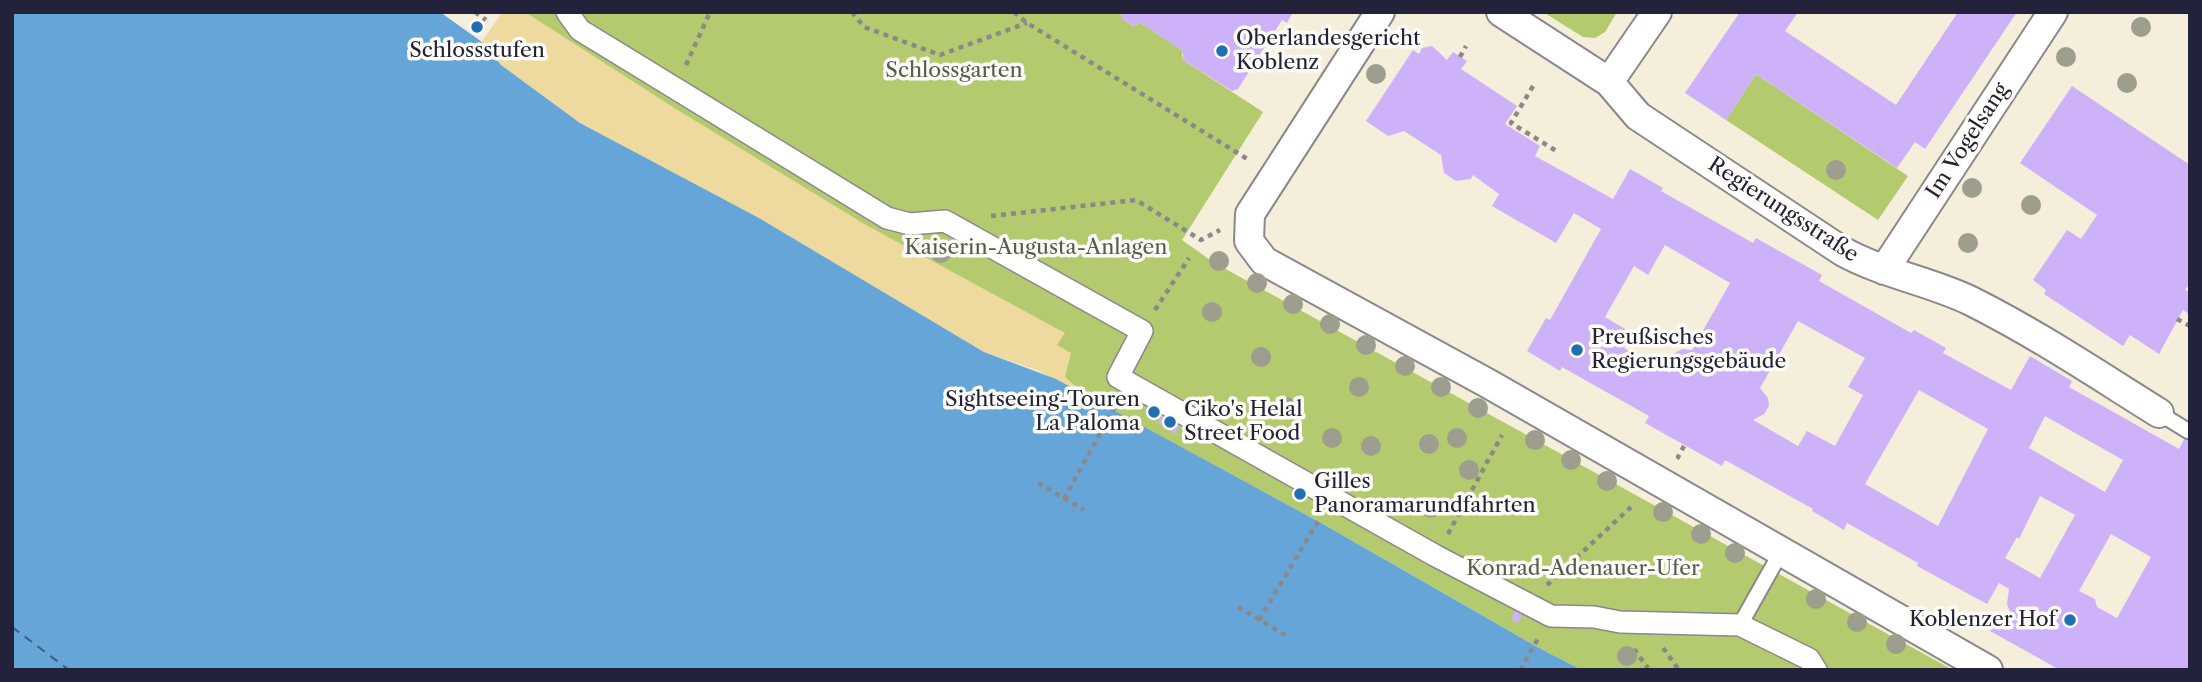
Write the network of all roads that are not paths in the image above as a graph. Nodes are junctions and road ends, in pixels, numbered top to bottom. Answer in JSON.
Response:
{"nodes":[{"id":1,"x":567,"y":12,"type":"edge"},
{"id":2,"x":1380,"y":12,"type":"edge"},
{"id":3,"x":1501,"y":12,"type":"edge"},
{"id":4,"x":1657,"y":12,"type":"edge"},
{"id":5,"x":2053,"y":12,"type":"edge"},
{"id":6,"x":1609,"y":82,"type":"junction"},
{"id":7,"x":1884,"y":270,"type":"junction"},
{"id":8,"x":2160,"y":413,"type":"joint"},
{"id":9,"x":2188,"y":431,"type":"edge"},
{"id":10,"x":1781,"y":552,"type":"junction"},
{"id":11,"x":1740,"y":625,"type":"junction"},
{"id":12,"x":1816,"y":670,"type":"edge"},
{"id":13,"x":1989,"y":670,"type":"edge"}],
"edges":[{"from":1,"to":11,"type":"street"},
{"from":2,"to":10,"type":"street"},
{"from":3,"to":6,"type":"street","name":"Regierungsstraße"},
{"from":4,"to":6,"type":"street"},
{"from":5,"to":7,"type":"street","name":"Im Vogelsang"},
{"from":6,"to":7,"type":"street","name":"Regierungsstraße"},
{"from":7,"to":8,"type":"street","name":"Regierungsstraße"},
{"from":8,"to":9,"type":"lane"},
{"from":10,"to":11,"type":"lane"},
{"from":10,"to":13,"type":"street"},
{"from":11,"to":12,"type":"street"}]}
